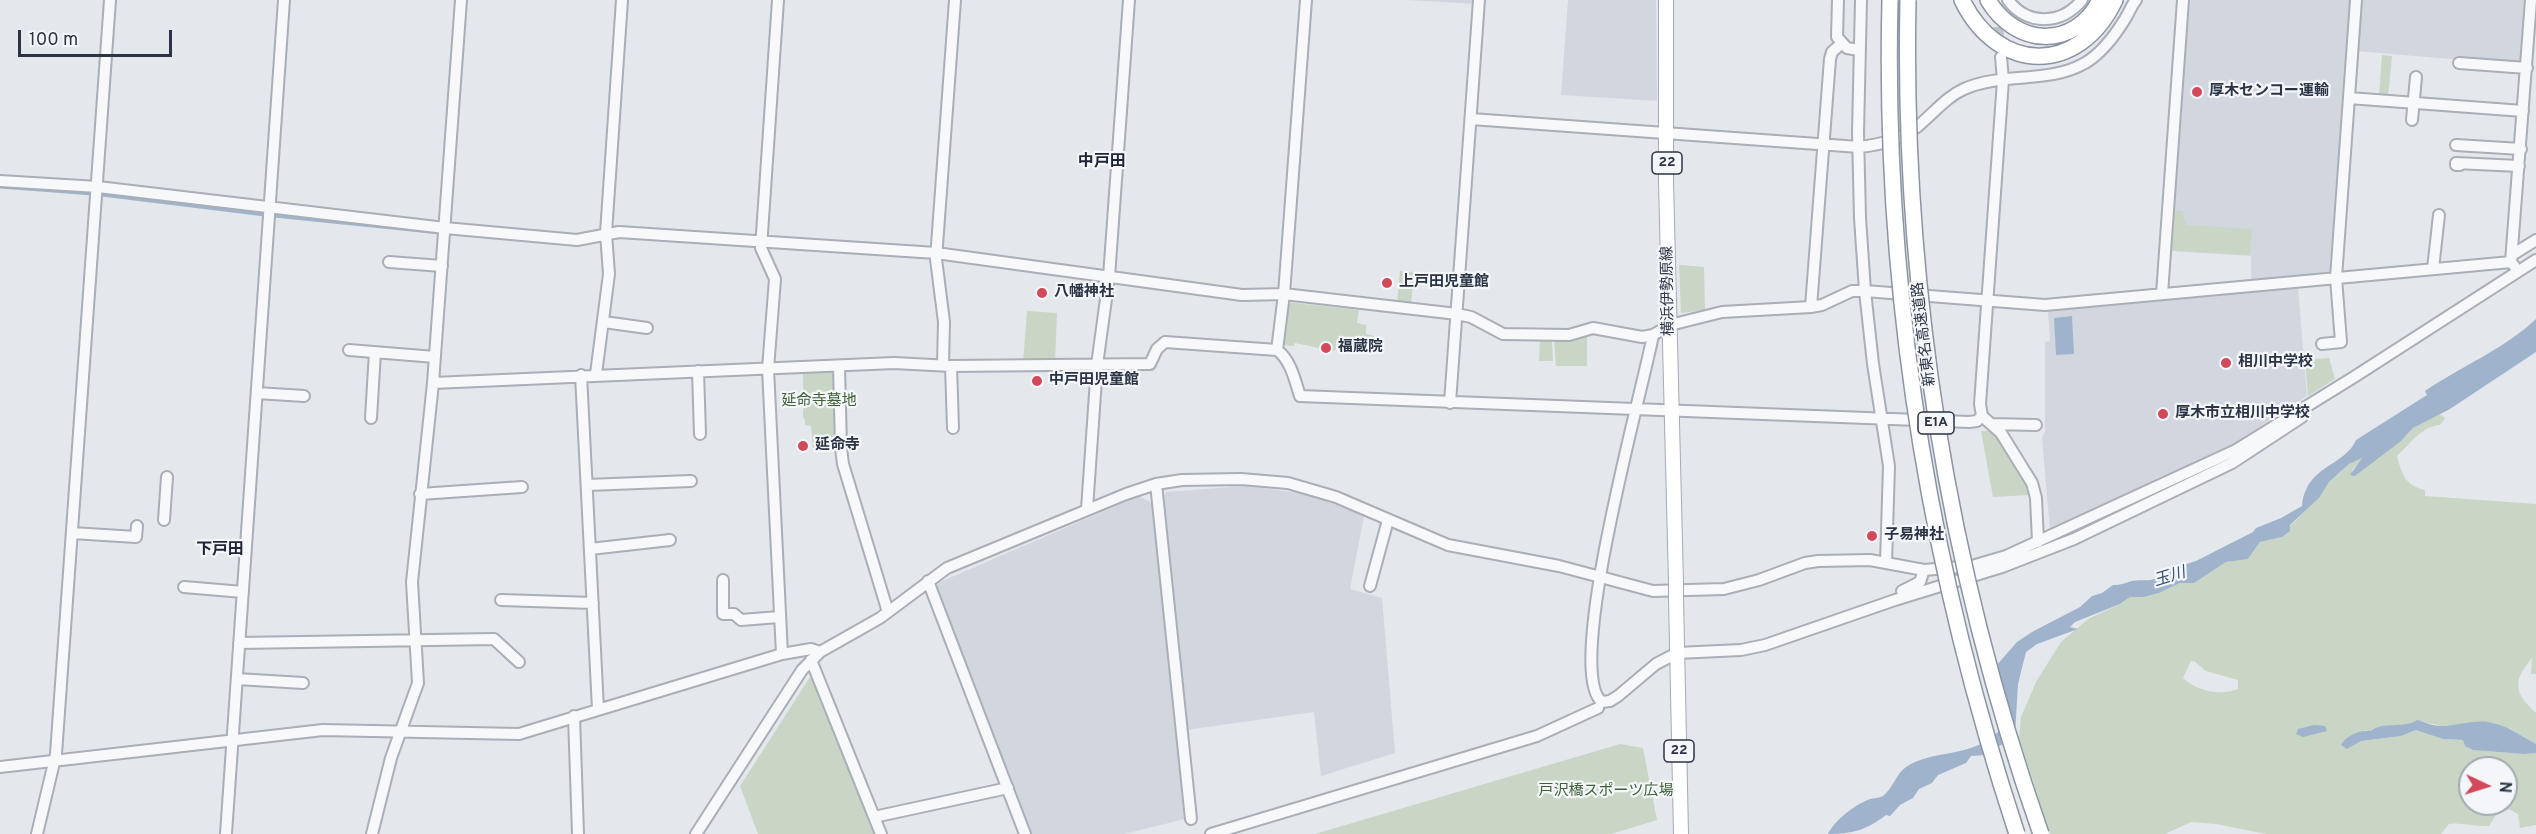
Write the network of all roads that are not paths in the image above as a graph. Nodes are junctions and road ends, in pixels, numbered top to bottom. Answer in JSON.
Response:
{"nodes":[{"id":1,"x":110,"y":0,"type":"edge"},
{"id":2,"x":284,"y":0,"type":"edge"},
{"id":3,"x":461,"y":0,"type":"edge"},
{"id":4,"x":622,"y":0,"type":"edge"},
{"id":5,"x":778,"y":0,"type":"edge"},
{"id":6,"x":955,"y":0,"type":"edge"},
{"id":7,"x":1130,"y":0,"type":"edge"},
{"id":8,"x":1306,"y":0,"type":"edge"},
{"id":9,"x":1479,"y":0,"type":"edge"},
{"id":10,"x":1666,"y":0,"type":"edge"},
{"id":11,"x":1838,"y":0,"type":"edge"},
{"id":12,"x":1861,"y":0,"type":"edge"},
{"id":13,"x":1890,"y":0,"type":"edge"},
{"id":14,"x":1908,"y":0,"type":"edge"},
{"id":15,"x":1962,"y":0,"type":"edge"},
{"id":16,"x":1988,"y":0,"type":"edge"},
{"id":17,"x":2008,"y":0,"type":"edge"},
{"id":18,"x":2082,"y":0,"type":"edge"},
{"id":19,"x":2100,"y":0,"type":"edge"},
{"id":20,"x":2115,"y":0,"type":"edge"},
{"id":21,"x":2136,"y":0,"type":"edge"},
{"id":22,"x":2183,"y":0,"type":"edge"},
{"id":23,"x":2356,"y":0,"type":"edge"},
{"id":24,"x":2531,"y":0,"type":"edge"},
{"id":25,"x":1841,"y":44,"type":"junction"},
{"id":26,"x":1858,"y":50,"type":"junction"},
{"id":27,"x":2476,"y":52,"type":"dead end"},
{"id":28,"x":2001,"y":57,"type":"tunnel mouth"},
{"id":29,"x":2458,"y":63,"type":"dead end"},
{"id":30,"x":2475,"y":64,"type":"junction"},
{"id":31,"x":2527,"y":68,"type":"junction"},
{"id":32,"x":2416,"y":77,"type":"dead end"},
{"id":33,"x":2003,"y":80,"type":"junction"},
{"id":34,"x":2349,"y":98,"type":"junction"},
{"id":35,"x":2414,"y":102,"type":"junction"},
{"id":36,"x":2523,"y":111,"type":"junction"},
{"id":37,"x":1471,"y":119,"type":"junction"},
{"id":38,"x":2412,"y":120,"type":"dead end"},
{"id":39,"x":1667,"y":133,"type":"junction"},
{"id":40,"x":1824,"y":144,"type":"junction"},
{"id":41,"x":2456,"y":145,"type":"dead end"},
{"id":42,"x":1859,"y":147,"type":"junction"},
{"id":43,"x":2521,"y":149,"type":"junction"},
{"id":44,"x":2460,"y":165,"type":"dead end"},
{"id":45,"x":2519,"y":166,"type":"junction"},
{"id":46,"x":0,"y":181,"type":"edge"},
{"id":47,"x":98,"y":187,"type":"junction"},
{"id":48,"x":270,"y":208,"type":"junction"},
{"id":49,"x":2439,"y":215,"type":"dead end"},
{"id":50,"x":445,"y":228,"type":"junction"},
{"id":51,"x":606,"y":233,"type":"junction"},
{"id":52,"x":2536,"y":240,"type":"edge"},
{"id":53,"x":762,"y":242,"type":"junction"},
{"id":54,"x":936,"y":254,"type":"junction"},
{"id":55,"x":2512,"y":259,"type":"junction"},
{"id":56,"x":2536,"y":260,"type":"edge"},
{"id":57,"x":389,"y":262,"type":"dead end"},
{"id":58,"x":442,"y":266,"type":"junction"},
{"id":59,"x":2433,"y":269,"type":"junction"},
{"id":60,"x":2518,"y":272,"type":"junction"},
{"id":61,"x":1109,"y":277,"type":"junction"},
{"id":62,"x":2336,"y":278,"type":"junction"},
{"id":63,"x":1865,"y":291,"type":"junction"},
{"id":64,"x":1284,"y":294,"type":"junction"},
{"id":65,"x":2162,"y":294,"type":"junction"},
{"id":66,"x":1987,"y":302,"type":"junction"},
{"id":67,"x":1811,"y":307,"type":"junction"},
{"id":68,"x":1457,"y":314,"type":"junction"},
{"id":69,"x":604,"y":322,"type":"junction"},
{"id":70,"x":1670,"y":325,"type":"junction"},
{"id":71,"x":647,"y":328,"type":"dead end"},
{"id":72,"x":1653,"y":335,"type":"junction"},
{"id":73,"x":2322,"y":344,"type":"dead end"},
{"id":74,"x":349,"y":350,"type":"dead end"},
{"id":75,"x":1277,"y":351,"type":"junction"},
{"id":76,"x":375,"y":352,"type":"junction"},
{"id":77,"x":435,"y":357,"type":"junction"},
{"id":78,"x":947,"y":365,"type":"junction"},
{"id":79,"x":1097,"y":365,"type":"junction"},
{"id":80,"x":839,"y":366,"type":"junction"},
{"id":81,"x":768,"y":369,"type":"junction"},
{"id":82,"x":698,"y":371,"type":"junction"},
{"id":83,"x":596,"y":374,"type":"junction"},
{"id":84,"x":581,"y":375,"type":"junction"},
{"id":85,"x":2354,"y":377,"type":"junction"},
{"id":86,"x":433,"y":383,"type":"junction"},
{"id":87,"x":257,"y":393,"type":"junction"},
{"id":88,"x":298,"y":393,"type":"dead end"},
{"id":89,"x":1450,"y":403,"type":"junction"},
{"id":90,"x":1636,"y":410,"type":"junction"},
{"id":91,"x":1671,"y":411,"type":"junction"},
{"id":92,"x":374,"y":412,"type":"dead end"},
{"id":93,"x":1982,"y":416,"type":"junction"},
{"id":94,"x":1882,"y":419,"type":"junction"},
{"id":95,"x":1991,"y":424,"type":"junction"},
{"id":96,"x":2036,"y":425,"type":"dead end"},
{"id":97,"x":953,"y":428,"type":"dead end"},
{"id":98,"x":703,"y":429,"type":"dead end"},
{"id":99,"x":167,"y":477,"type":"dead end"},
{"id":100,"x":684,"y":478,"type":"dead end"},
{"id":101,"x":1156,"y":484,"type":"junction"},
{"id":102,"x":587,"y":485,"type":"junction"},
{"id":103,"x":522,"y":487,"type":"dead end"},
{"id":104,"x":420,"y":494,"type":"junction"},
{"id":105,"x":1087,"y":509,"type":"junction"},
{"id":106,"x":1388,"y":519,"type":"junction"},
{"id":107,"x":164,"y":520,"type":"dead end"},
{"id":108,"x":72,"y":533,"type":"junction"},
{"id":109,"x":136,"y":536,"type":"dead end"},
{"id":110,"x":670,"y":540,"type":"dead end"},
{"id":111,"x":2038,"y":542,"type":"junction"},
{"id":112,"x":590,"y":549,"type":"junction"},
{"id":113,"x":1886,"y":563,"type":"junction"},
{"id":114,"x":1924,"y":570,"type":"junction"},
{"id":115,"x":1599,"y":576,"type":"junction"},
{"id":116,"x":723,"y":580,"type":"dead end"},
{"id":117,"x":928,"y":581,"type":"junction"},
{"id":118,"x":190,"y":584,"type":"dead end"},
{"id":119,"x":1370,"y":586,"type":"dead end"},
{"id":120,"x":243,"y":592,"type":"junction"},
{"id":121,"x":501,"y":600,"type":"dead end"},
{"id":122,"x":593,"y":603,"type":"junction"},
{"id":123,"x":888,"y":612,"type":"junction"},
{"id":124,"x":779,"y":617,"type":"junction"},
{"id":125,"x":1808,"y":629,"type":"junction"},
{"id":126,"x":416,"y":641,"type":"junction"},
{"id":127,"x":239,"y":643,"type":"junction"},
{"id":128,"x":820,"y":651,"type":"junction"},
{"id":129,"x":1677,"y":653,"type":"junction"},
{"id":130,"x":782,"y":654,"type":"junction"},
{"id":131,"x":811,"y":660,"type":"junction"},
{"id":132,"x":519,"y":662,"type":"dead end"},
{"id":133,"x":237,"y":679,"type":"junction"},
{"id":134,"x":296,"y":686,"type":"dead end"},
{"id":135,"x":1600,"y":705,"type":"junction"},
{"id":136,"x":598,"y":709,"type":"junction"},
{"id":137,"x":574,"y":716,"type":"junction"},
{"id":138,"x":401,"y":732,"type":"junction"},
{"id":139,"x":232,"y":740,"type":"junction"},
{"id":140,"x":55,"y":760,"type":"junction"},
{"id":141,"x":0,"y":768,"type":"edge"},
{"id":142,"x":1008,"y":788,"type":"junction"},
{"id":143,"x":874,"y":817,"type":"junction"},
{"id":144,"x":1191,"y":819,"type":"dead end"},
{"id":145,"x":37,"y":834,"type":"edge"},
{"id":146,"x":226,"y":834,"type":"edge"},
{"id":147,"x":372,"y":834,"type":"edge"},
{"id":148,"x":578,"y":834,"type":"edge"},
{"id":149,"x":696,"y":834,"type":"edge"},
{"id":150,"x":881,"y":834,"type":"edge"},
{"id":151,"x":1024,"y":834,"type":"edge"},
{"id":152,"x":1210,"y":834,"type":"edge"},
{"id":153,"x":1681,"y":834,"type":"edge"},
{"id":154,"x":2017,"y":834,"type":"edge"},
{"id":155,"x":2041,"y":834,"type":"edge"}],
"edges":[{"from":1,"to":47,"type":"street"},
{"from":2,"to":48,"type":"street"},
{"from":3,"to":50,"type":"street"},
{"from":4,"to":51,"type":"street"},
{"from":5,"to":53,"type":"street"},
{"from":6,"to":54,"type":"street"},
{"from":7,"to":61,"type":"street"},
{"from":8,"to":64,"type":"street"},
{"from":9,"to":37,"type":"street"},
{"from":10,"to":39,"type":"main road","name":"横浜伊勢原線","number":"22"},
{"from":11,"to":25,"type":"street"},
{"from":12,"to":26,"type":"street"},
{"from":13,"to":154,"type":"highway","name":"新東名高速道路","number":"E1A","bridge":true},
{"from":14,"to":155,"type":"highway","name":"新東名高速道路","number":"E1A","bridge":true},
{"from":15,"to":20,"type":"highway"},
{"from":16,"to":19,"type":"highway"},
{"from":17,"to":18,"type":"street"},
{"from":21,"to":33,"type":"street"},
{"from":22,"to":65,"type":"street"},
{"from":23,"to":34,"type":"street"},
{"from":24,"to":31,"type":"street"},
{"from":25,"to":26,"type":"street"},
{"from":25,"to":40,"type":"street"},
{"from":26,"to":42,"type":"street"},
{"from":27,"to":30,"type":"street"},
{"from":28,"to":33,"type":"street"},
{"from":29,"to":30,"type":"street"},
{"from":30,"to":31,"type":"street"},
{"from":31,"to":36,"type":"street"},
{"from":32,"to":35,"type":"street"},
{"from":33,"to":42,"type":"street"},
{"from":33,"to":66,"type":"street"},
{"from":34,"to":35,"type":"street"},
{"from":34,"to":62,"type":"street"},
{"from":35,"to":36,"type":"street"},
{"from":35,"to":38,"type":"street"},
{"from":36,"to":43,"type":"street"},
{"from":37,"to":39,"type":"street"},
{"from":37,"to":68,"type":"street"},
{"from":39,"to":40,"type":"street"},
{"from":39,"to":70,"type":"main road","name":"横浜伊勢原線","number":"22"},
{"from":40,"to":42,"type":"street"},
{"from":40,"to":67,"type":"street"},
{"from":41,"to":43,"type":"street"},
{"from":42,"to":63,"type":"street"},
{"from":43,"to":45,"type":"street"},
{"from":44,"to":45,"type":"street"},
{"from":45,"to":55,"type":"street"},
{"from":46,"to":47,"type":"street"},
{"from":47,"to":48,"type":"street"},
{"from":47,"to":108,"type":"street"},
{"from":48,"to":50,"type":"street"},
{"from":48,"to":87,"type":"street"},
{"from":49,"to":59,"type":"street"},
{"from":50,"to":51,"type":"street"},
{"from":50,"to":58,"type":"street"},
{"from":51,"to":53,"type":"street"},
{"from":51,"to":69,"type":"street"},
{"from":52,"to":55,"type":"street"},
{"from":53,"to":54,"type":"street"},
{"from":53,"to":81,"type":"street"},
{"from":54,"to":61,"type":"street"},
{"from":54,"to":78,"type":"street"},
{"from":55,"to":59,"type":"street"},
{"from":55,"to":60,"type":"street"},
{"from":56,"to":60,"type":"street"},
{"from":57,"to":58,"type":"street"},
{"from":58,"to":77,"type":"street"},
{"from":59,"to":62,"type":"street"},
{"from":60,"to":85,"type":"street"},
{"from":61,"to":64,"type":"street"},
{"from":61,"to":79,"type":"street"},
{"from":62,"to":65,"type":"street"},
{"from":62,"to":73,"type":"street"},
{"from":63,"to":66,"type":"street"},
{"from":63,"to":67,"type":"street"},
{"from":63,"to":94,"type":"street"},
{"from":64,"to":68,"type":"street"},
{"from":64,"to":75,"type":"street"},
{"from":65,"to":66,"type":"street"},
{"from":66,"to":93,"type":"street"},
{"from":67,"to":70,"type":"street"},
{"from":68,"to":72,"type":"street"},
{"from":68,"to":89,"type":"street"},
{"from":69,"to":71,"type":"street"},
{"from":69,"to":83,"type":"street"},
{"from":70,"to":72,"type":"street"},
{"from":70,"to":91,"type":"main road","name":"横浜伊勢原線","number":"22"},
{"from":72,"to":90,"type":"street"},
{"from":74,"to":76,"type":"street"},
{"from":75,"to":79,"type":"street"},
{"from":75,"to":89,"type":"street"},
{"from":76,"to":77,"type":"street"},
{"from":76,"to":92,"type":"street"},
{"from":77,"to":86,"type":"street"},
{"from":78,"to":79,"type":"street"},
{"from":78,"to":80,"type":"street"},
{"from":78,"to":97,"type":"street"},
{"from":79,"to":105,"type":"street"},
{"from":80,"to":81,"type":"street"},
{"from":80,"to":123,"type":"street"},
{"from":81,"to":82,"type":"street"},
{"from":81,"to":124,"type":"street"},
{"from":82,"to":83,"type":"street"},
{"from":82,"to":98,"type":"street"},
{"from":83,"to":84,"type":"street"},
{"from":84,"to":86,"type":"street"},
{"from":84,"to":102,"type":"street"},
{"from":85,"to":111,"type":"street"},
{"from":85,"to":125,"type":"street"},
{"from":86,"to":104,"type":"street"},
{"from":87,"to":88,"type":"street"},
{"from":87,"to":120,"type":"street"},
{"from":89,"to":90,"type":"street"},
{"from":90,"to":91,"type":"street"},
{"from":90,"to":115,"type":"street"},
{"from":91,"to":94,"type":"street"},
{"from":91,"to":129,"type":"main road","name":"横浜伊勢原線","number":"22","bridge":true},
{"from":93,"to":94,"type":"street"},
{"from":93,"to":95,"type":"street"},
{"from":94,"to":113,"type":"street"},
{"from":95,"to":96,"type":"street"},
{"from":95,"to":111,"type":"street"},
{"from":99,"to":107,"type":"street"},
{"from":100,"to":102,"type":"street"},
{"from":101,"to":105,"type":"street"},
{"from":101,"to":106,"type":"street"},
{"from":101,"to":144,"type":"street"},
{"from":102,"to":112,"type":"street"},
{"from":103,"to":104,"type":"street"},
{"from":104,"to":126,"type":"street"},
{"from":105,"to":117,"type":"street"},
{"from":106,"to":115,"type":"street"},
{"from":106,"to":119,"type":"street"},
{"from":108,"to":109,"type":"street"},
{"from":108,"to":140,"type":"street"},
{"from":110,"to":112,"type":"street"},
{"from":111,"to":114,"type":"street"},
{"from":112,"to":122,"type":"street"},
{"from":113,"to":114,"type":"street"},
{"from":113,"to":115,"type":"street"},
{"from":114,"to":125,"type":"street"},
{"from":115,"to":135,"type":"street"},
{"from":116,"to":124,"type":"street"},
{"from":117,"to":123,"type":"street"},
{"from":117,"to":142,"type":"street"},
{"from":118,"to":120,"type":"street"},
{"from":120,"to":127,"type":"street"},
{"from":121,"to":122,"type":"street"},
{"from":122,"to":136,"type":"street"},
{"from":123,"to":128,"type":"street"},
{"from":124,"to":130,"type":"street"},
{"from":125,"to":129,"type":"street"},
{"from":126,"to":127,"type":"street"},
{"from":126,"to":132,"type":"street"},
{"from":126,"to":138,"type":"street"},
{"from":127,"to":133,"type":"street"},
{"from":128,"to":130,"type":"street"},
{"from":128,"to":131,"type":"street"},
{"from":129,"to":135,"type":"street"},
{"from":129,"to":153,"type":"main road","number":"22"},
{"from":130,"to":136,"type":"street"},
{"from":131,"to":143,"type":"street"},
{"from":131,"to":149,"type":"street"},
{"from":133,"to":134,"type":"street"},
{"from":133,"to":139,"type":"street"},
{"from":135,"to":152,"type":"street"},
{"from":136,"to":137,"type":"street"},
{"from":137,"to":138,"type":"street"},
{"from":137,"to":148,"type":"street"},
{"from":138,"to":139,"type":"street"},
{"from":138,"to":147,"type":"street"},
{"from":139,"to":140,"type":"street"},
{"from":139,"to":146,"type":"street"},
{"from":140,"to":141,"type":"street"},
{"from":140,"to":145,"type":"street"},
{"from":142,"to":143,"type":"street"},
{"from":142,"to":151,"type":"street"},
{"from":143,"to":150,"type":"street"}]}
